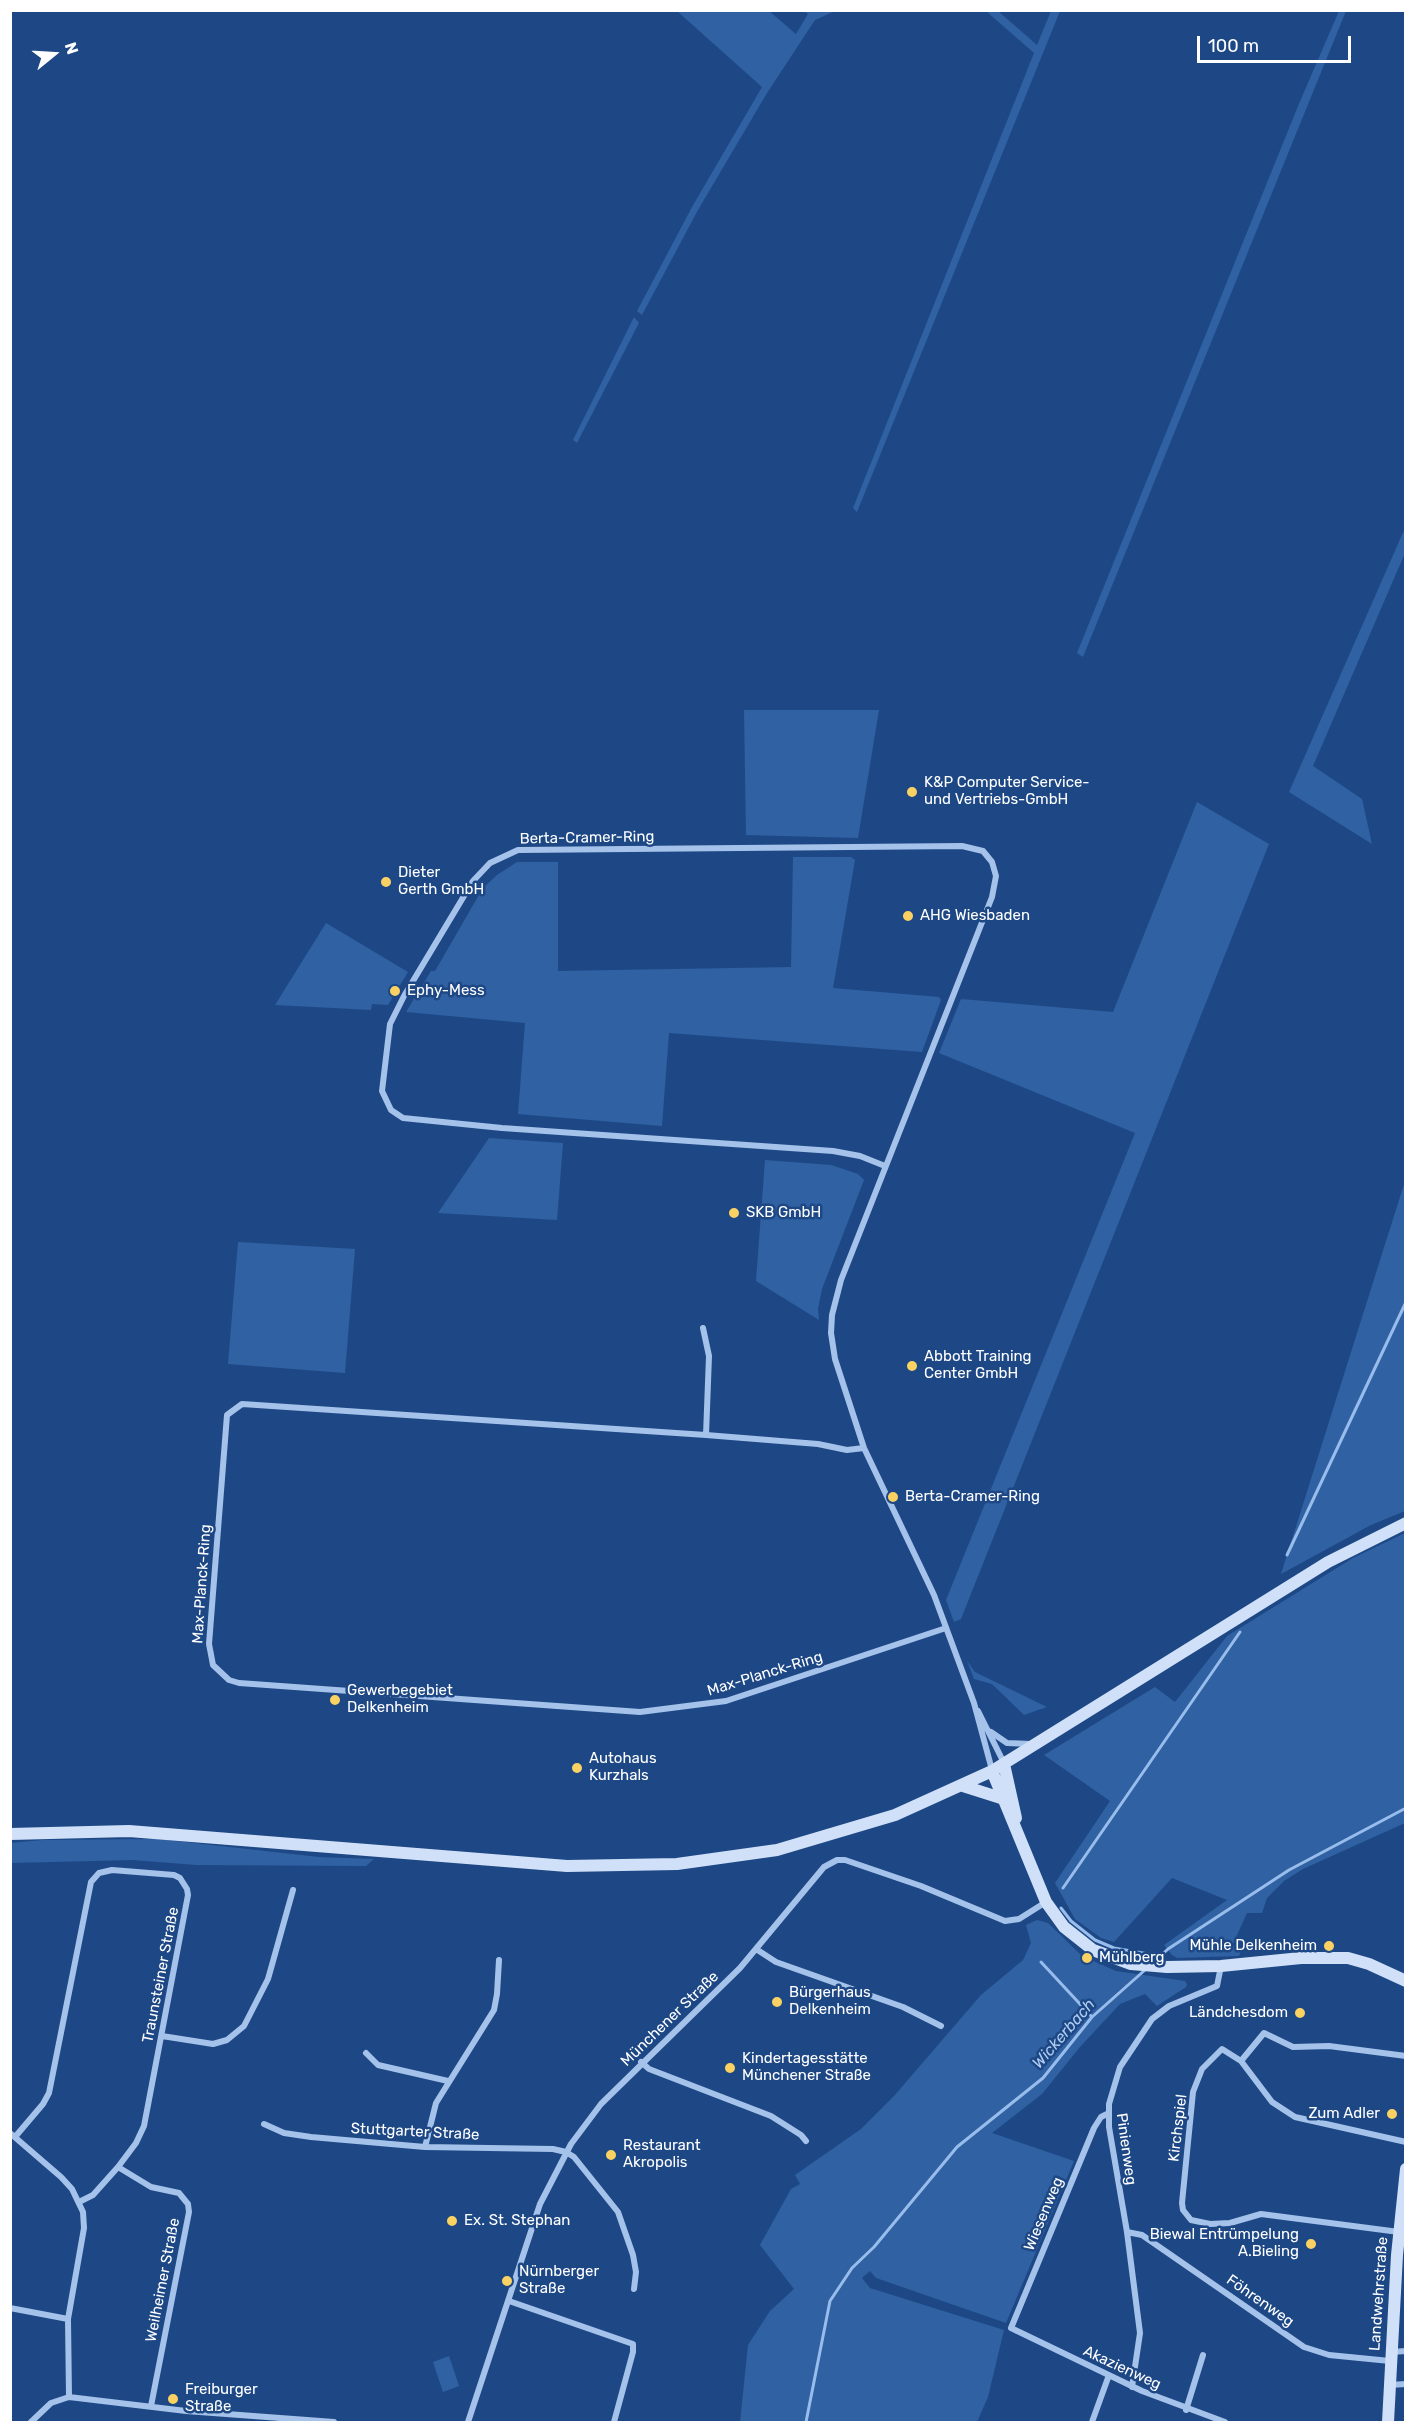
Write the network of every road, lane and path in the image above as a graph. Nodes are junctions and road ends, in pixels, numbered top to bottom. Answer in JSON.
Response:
{"nodes":[{"id":1,"x":885,"y":1166,"type":"junction"},
{"id":2,"x":703,"y":1328,"type":"dead end"},
{"id":3,"x":706,"y":1435,"type":"junction"},
{"id":4,"x":864,"y":1448,"type":"junction"},
{"id":5,"x":1406,"y":1523,"type":"edge"},
{"id":6,"x":946,"y":1628,"type":"junction"},
{"id":7,"x":974,"y":1703,"type":"junction"},
{"id":8,"x":990,"y":1731,"type":"junction"},
{"id":9,"x":1038,"y":1744,"type":"junction"},
{"id":10,"x":1004,"y":1764,"type":"junction"},
{"id":11,"x":992,"y":1771,"type":"junction"},
{"id":12,"x":963,"y":1786,"type":"junction"},
{"id":13,"x":1004,"y":1799,"type":"junction"},
{"id":14,"x":1018,"y":1832,"type":"junction"},
{"id":15,"x":10,"y":1834,"type":"edge"},
{"id":16,"x":293,"y":1890,"type":"dead end"},
{"id":17,"x":1046,"y":1902,"type":"junction"},
{"id":18,"x":756,"y":1949,"type":"junction"},
{"id":19,"x":499,"y":1960,"type":"dead end"},
{"id":20,"x":1221,"y":1966,"type":"junction"},
{"id":21,"x":1406,"y":1981,"type":"edge"},
{"id":22,"x":941,"y":2026,"type":"dead end"},
{"id":23,"x":162,"y":2036,"type":"junction"},
{"id":24,"x":366,"y":2053,"type":"dead end"},
{"id":25,"x":1406,"y":2056,"type":"edge"},
{"id":26,"x":1241,"y":2061,"type":"junction"},
{"id":27,"x":641,"y":2062,"type":"junction"},
{"id":28,"x":448,"y":2081,"type":"junction"},
{"id":29,"x":1107,"y":2114,"type":"junction"},
{"id":30,"x":264,"y":2124,"type":"dead end"},
{"id":31,"x":13,"y":2135,"type":"edge"},
{"id":32,"x":806,"y":2141,"type":"dead end"},
{"id":33,"x":1406,"y":2142,"type":"edge"},
{"id":34,"x":425,"y":2147,"type":"junction"},
{"id":35,"x":566,"y":2152,"type":"junction"},
{"id":36,"x":118,"y":2167,"type":"junction"},
{"id":37,"x":1406,"y":2169,"type":"edge"},
{"id":38,"x":80,"y":2202,"type":"junction"},
{"id":39,"x":1401,"y":2226,"type":"edge"},
{"id":40,"x":1127,"y":2232,"type":"junction"},
{"id":41,"x":634,"y":2289,"type":"dead end"},
{"id":42,"x":509,"y":2301,"type":"junction"},
{"id":43,"x":10,"y":2308,"type":"edge"},
{"id":44,"x":68,"y":2319,"type":"junction"},
{"id":45,"x":1011,"y":2328,"type":"joint"},
{"id":46,"x":1406,"y":2351,"type":"edge"},
{"id":47,"x":1203,"y":2355,"type":"dead end"},
{"id":48,"x":1390,"y":2356,"type":"junction"},
{"id":49,"x":1109,"y":2376,"type":"junction"},
{"id":50,"x":1406,"y":2384,"type":"edge"},
{"id":51,"x":1389,"y":2385,"type":"junction"},
{"id":52,"x":1132,"y":2387,"type":"junction"},
{"id":53,"x":69,"y":2397,"type":"junction"},
{"id":54,"x":151,"y":2406,"type":"junction"},
{"id":55,"x":1186,"y":2410,"type":"junction"},
{"id":56,"x":31,"y":2422,"type":"edge"},
{"id":57,"x":334,"y":2422,"type":"edge"},
{"id":58,"x":468,"y":2422,"type":"edge"},
{"id":59,"x":614,"y":2422,"type":"edge"},
{"id":60,"x":1092,"y":2422,"type":"edge"},
{"id":61,"x":1216,"y":2422,"type":"edge"},
{"id":62,"x":1225,"y":2422,"type":"edge"},
{"id":63,"x":1388,"y":2422,"type":"edge"}],
"edges":[{"from":1,"to":1,"type":"street","name":"Berta-Cramer-Ring"},
{"from":1,"to":4,"type":"street","name":"Berta-Cramer-Ring"},
{"from":2,"to":3,"type":"street"},
{"from":3,"to":4,"type":"street","name":"Max-Planck-Ring"},
{"from":3,"to":6,"type":"street","name":"Max-Planck-Ring"},
{"from":4,"to":6,"type":"street"},
{"from":5,"to":9,"type":"main road"},
{"from":6,"to":7,"type":"street"},
{"from":7,"to":8,"type":"street"},
{"from":7,"to":11,"type":"street"},
{"from":8,"to":9,"type":"street"},
{"from":8,"to":10,"type":"street"},
{"from":9,"to":10,"type":"main road"},
{"from":10,"to":11,"type":"main road"},
{"from":10,"to":14,"type":"main road"},
{"from":11,"to":12,"type":"main road"},
{"from":11,"to":13,"type":"main road"},
{"from":12,"to":13,"type":"main road"},
{"from":12,"to":15,"type":"main road"},
{"from":13,"to":14,"type":"main road"},
{"from":14,"to":17,"type":"main road"},
{"from":16,"to":23,"type":"street"},
{"from":17,"to":18,"type":"street","name":"Münchener Straße"},
{"from":17,"to":20,"type":"main road"},
{"from":18,"to":22,"type":"street"},
{"from":18,"to":27,"type":"street","name":"Münchener Straße"},
{"from":19,"to":28,"type":"street"},
{"from":20,"to":21,"type":"main road"},
{"from":20,"to":29,"type":"street","name":"Pinienweg"},
{"from":23,"to":31,"type":"street","name":"Traunsteiner Straße"},
{"from":23,"to":36,"type":"street","name":"Traunsteiner Straße"},
{"from":24,"to":28,"type":"street"},
{"from":25,"to":26,"type":"street"},
{"from":26,"to":33,"type":"street"},
{"from":26,"to":39,"type":"street","name":"Kirchspiel"},
{"from":27,"to":32,"type":"street"},
{"from":27,"to":35,"type":"street","name":"Münchener Straße"},
{"from":28,"to":34,"type":"street"},
{"from":29,"to":40,"type":"street","name":"Pinienweg"},
{"from":29,"to":45,"type":"street","name":"Wiesenweg"},
{"from":30,"to":34,"type":"street","name":"Stuttgarter Straße"},
{"from":31,"to":38,"type":"street"},
{"from":34,"to":35,"type":"street","name":"Stuttgarter Straße"},
{"from":35,"to":41,"type":"street"},
{"from":35,"to":42,"type":"street","name":"Münchener Straße"},
{"from":36,"to":38,"type":"street","name":"Traunsteiner Straße"},
{"from":36,"to":54,"type":"street","name":"Weilheimer Straße"},
{"from":37,"to":39,"type":"main road","name":"Landwehrstraße"},
{"from":38,"to":44,"type":"street"},
{"from":39,"to":48,"type":"main road","name":"Landwehrstraße"},
{"from":40,"to":48,"type":"street","name":"Föhrenweg"},
{"from":40,"to":52,"type":"street","name":"Pinienweg"},
{"from":42,"to":58,"type":"street","name":"Münchener Straße"},
{"from":42,"to":59,"type":"street"},
{"from":43,"to":44,"type":"street"},
{"from":44,"to":53,"type":"street"},
{"from":45,"to":49,"type":"street","name":"Akazienweg"},
{"from":46,"to":48,"type":"street","name":"Föhrenweg"},
{"from":47,"to":55,"type":"street"},
{"from":48,"to":51,"type":"main road","name":"Landwehrstraße"},
{"from":49,"to":52,"type":"street","name":"Akazienweg"},
{"from":49,"to":60,"type":"street"},
{"from":50,"to":51,"type":"street"},
{"from":51,"to":63,"type":"main road","name":"Landwehrstraße"},
{"from":52,"to":55,"type":"street","name":"Akazienweg"},
{"from":53,"to":54,"type":"street"},
{"from":53,"to":56,"type":"street"},
{"from":54,"to":57,"type":"street"},
{"from":55,"to":61,"type":"street","name":"Akazienweg"},
{"from":61,"to":62,"type":"street","name":"Akazienweg"}]}
